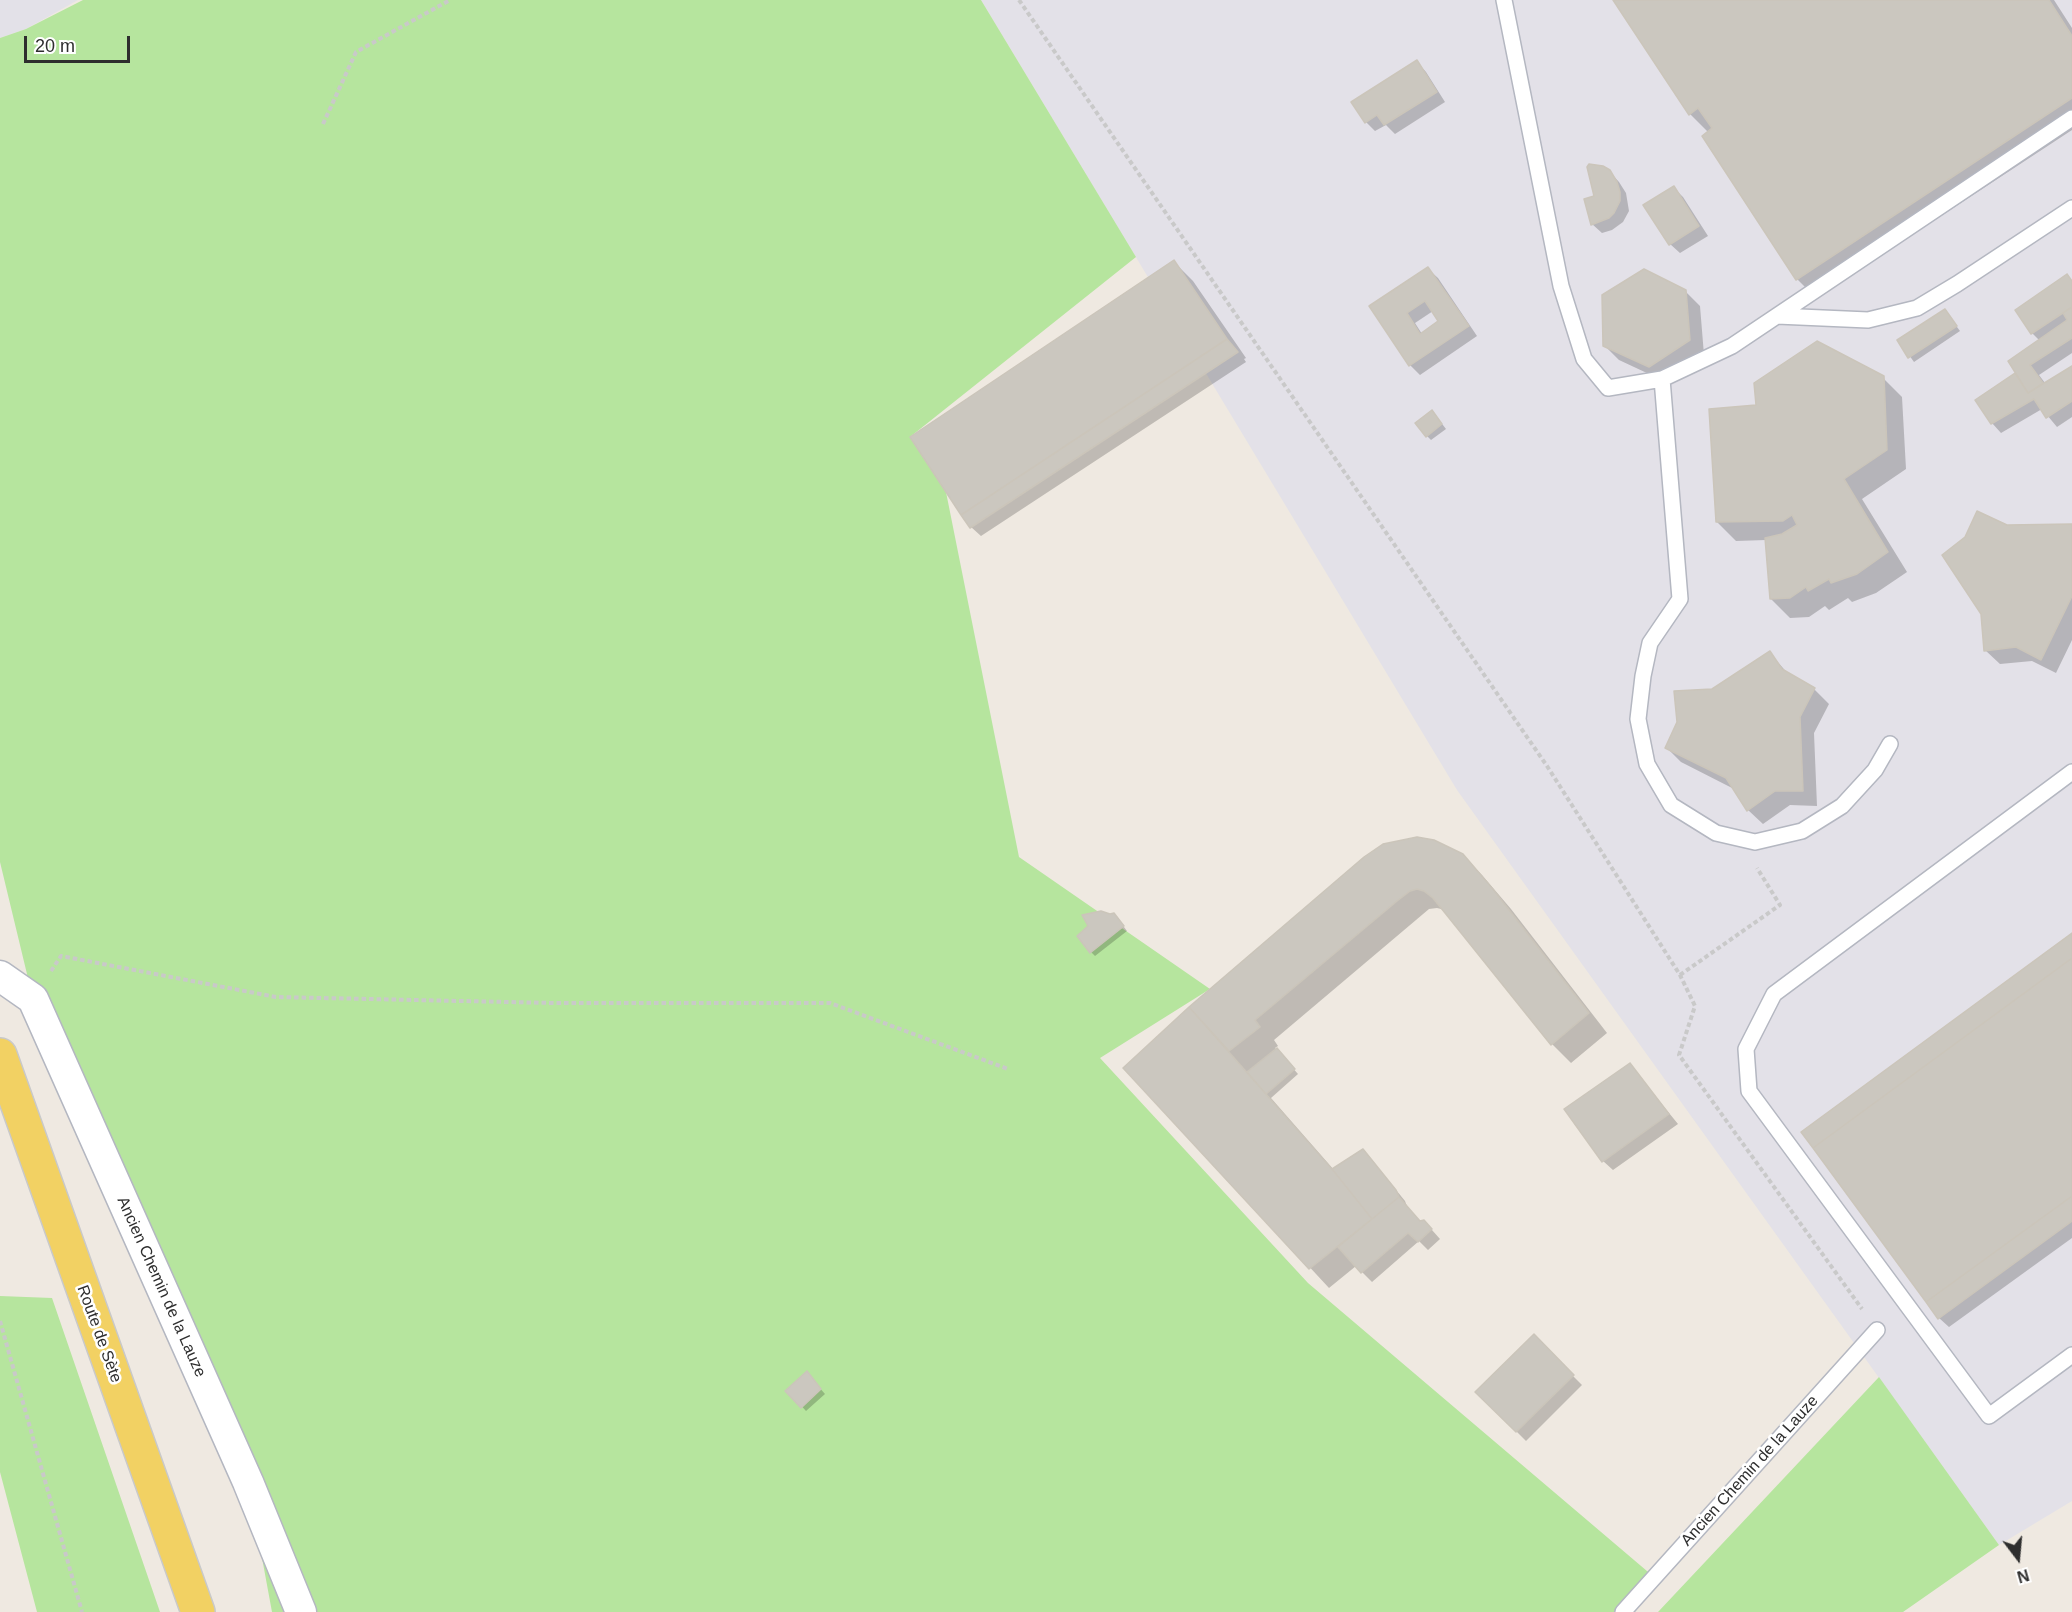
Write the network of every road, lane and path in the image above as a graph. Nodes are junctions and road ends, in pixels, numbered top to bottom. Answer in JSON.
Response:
{"nodes":[{"id":1,"x":450,"y":0,"type":"edge"},
{"id":2,"x":1019,"y":0,"type":"edge"},
{"id":3,"x":1504,"y":0,"type":"edge"},
{"id":4,"x":2072,"y":118,"type":"edge"},
{"id":5,"x":323,"y":124,"type":"dead end"},
{"id":6,"x":2072,"y":208,"type":"edge"},
{"id":7,"x":1777,"y":316,"type":"junction"},
{"id":8,"x":1662,"y":380,"type":"junction"},
{"id":9,"x":1890,"y":744,"type":"dead end"},
{"id":10,"x":2072,"y":771,"type":"edge"},
{"id":11,"x":1739,"y":838,"type":"junction"},
{"id":12,"x":1680,"y":975,"type":"junction"},
{"id":13,"x":0,"y":976,"type":"edge"},
{"id":14,"x":33,"y":999,"type":"junction"},
{"id":15,"x":0,"y":1055,"type":"edge"},
{"id":16,"x":1008,"y":1069,"type":"dead end"},
{"id":17,"x":0,"y":1321,"type":"edge"},
{"id":18,"x":1877,"y":1330,"type":"joint"},
{"id":19,"x":2072,"y":1355,"type":"edge"},
{"id":20,"x":82,"y":1612,"type":"edge"},
{"id":21,"x":198,"y":1612,"type":"edge"},
{"id":22,"x":301,"y":1612,"type":"edge"},
{"id":23,"x":1623,"y":1612,"type":"edge"}],
"edges":[{"from":1,"to":5,"type":"path"},
{"from":2,"to":12,"type":"path"},
{"from":3,"to":8,"type":"lane"},
{"from":4,"to":7,"type":"lane"},
{"from":6,"to":7,"type":"lane"},
{"from":7,"to":8,"type":"lane"},
{"from":8,"to":11,"type":"lane"},
{"from":9,"to":11,"type":"lane"},
{"from":10,"to":19,"type":"lane"},
{"from":11,"to":12,"type":"path"},
{"from":12,"to":18,"type":"path"},
{"from":13,"to":14,"type":"street"},
{"from":14,"to":16,"type":"path"},
{"from":14,"to":22,"type":"street","name":"Ancien Chemin de la Lauze"},
{"from":15,"to":21,"type":"main road","name":"Route de Sète"},
{"from":17,"to":20,"type":"path"},
{"from":18,"to":23,"type":"lane","name":"Ancien Chemin de la Lauze"}]}
